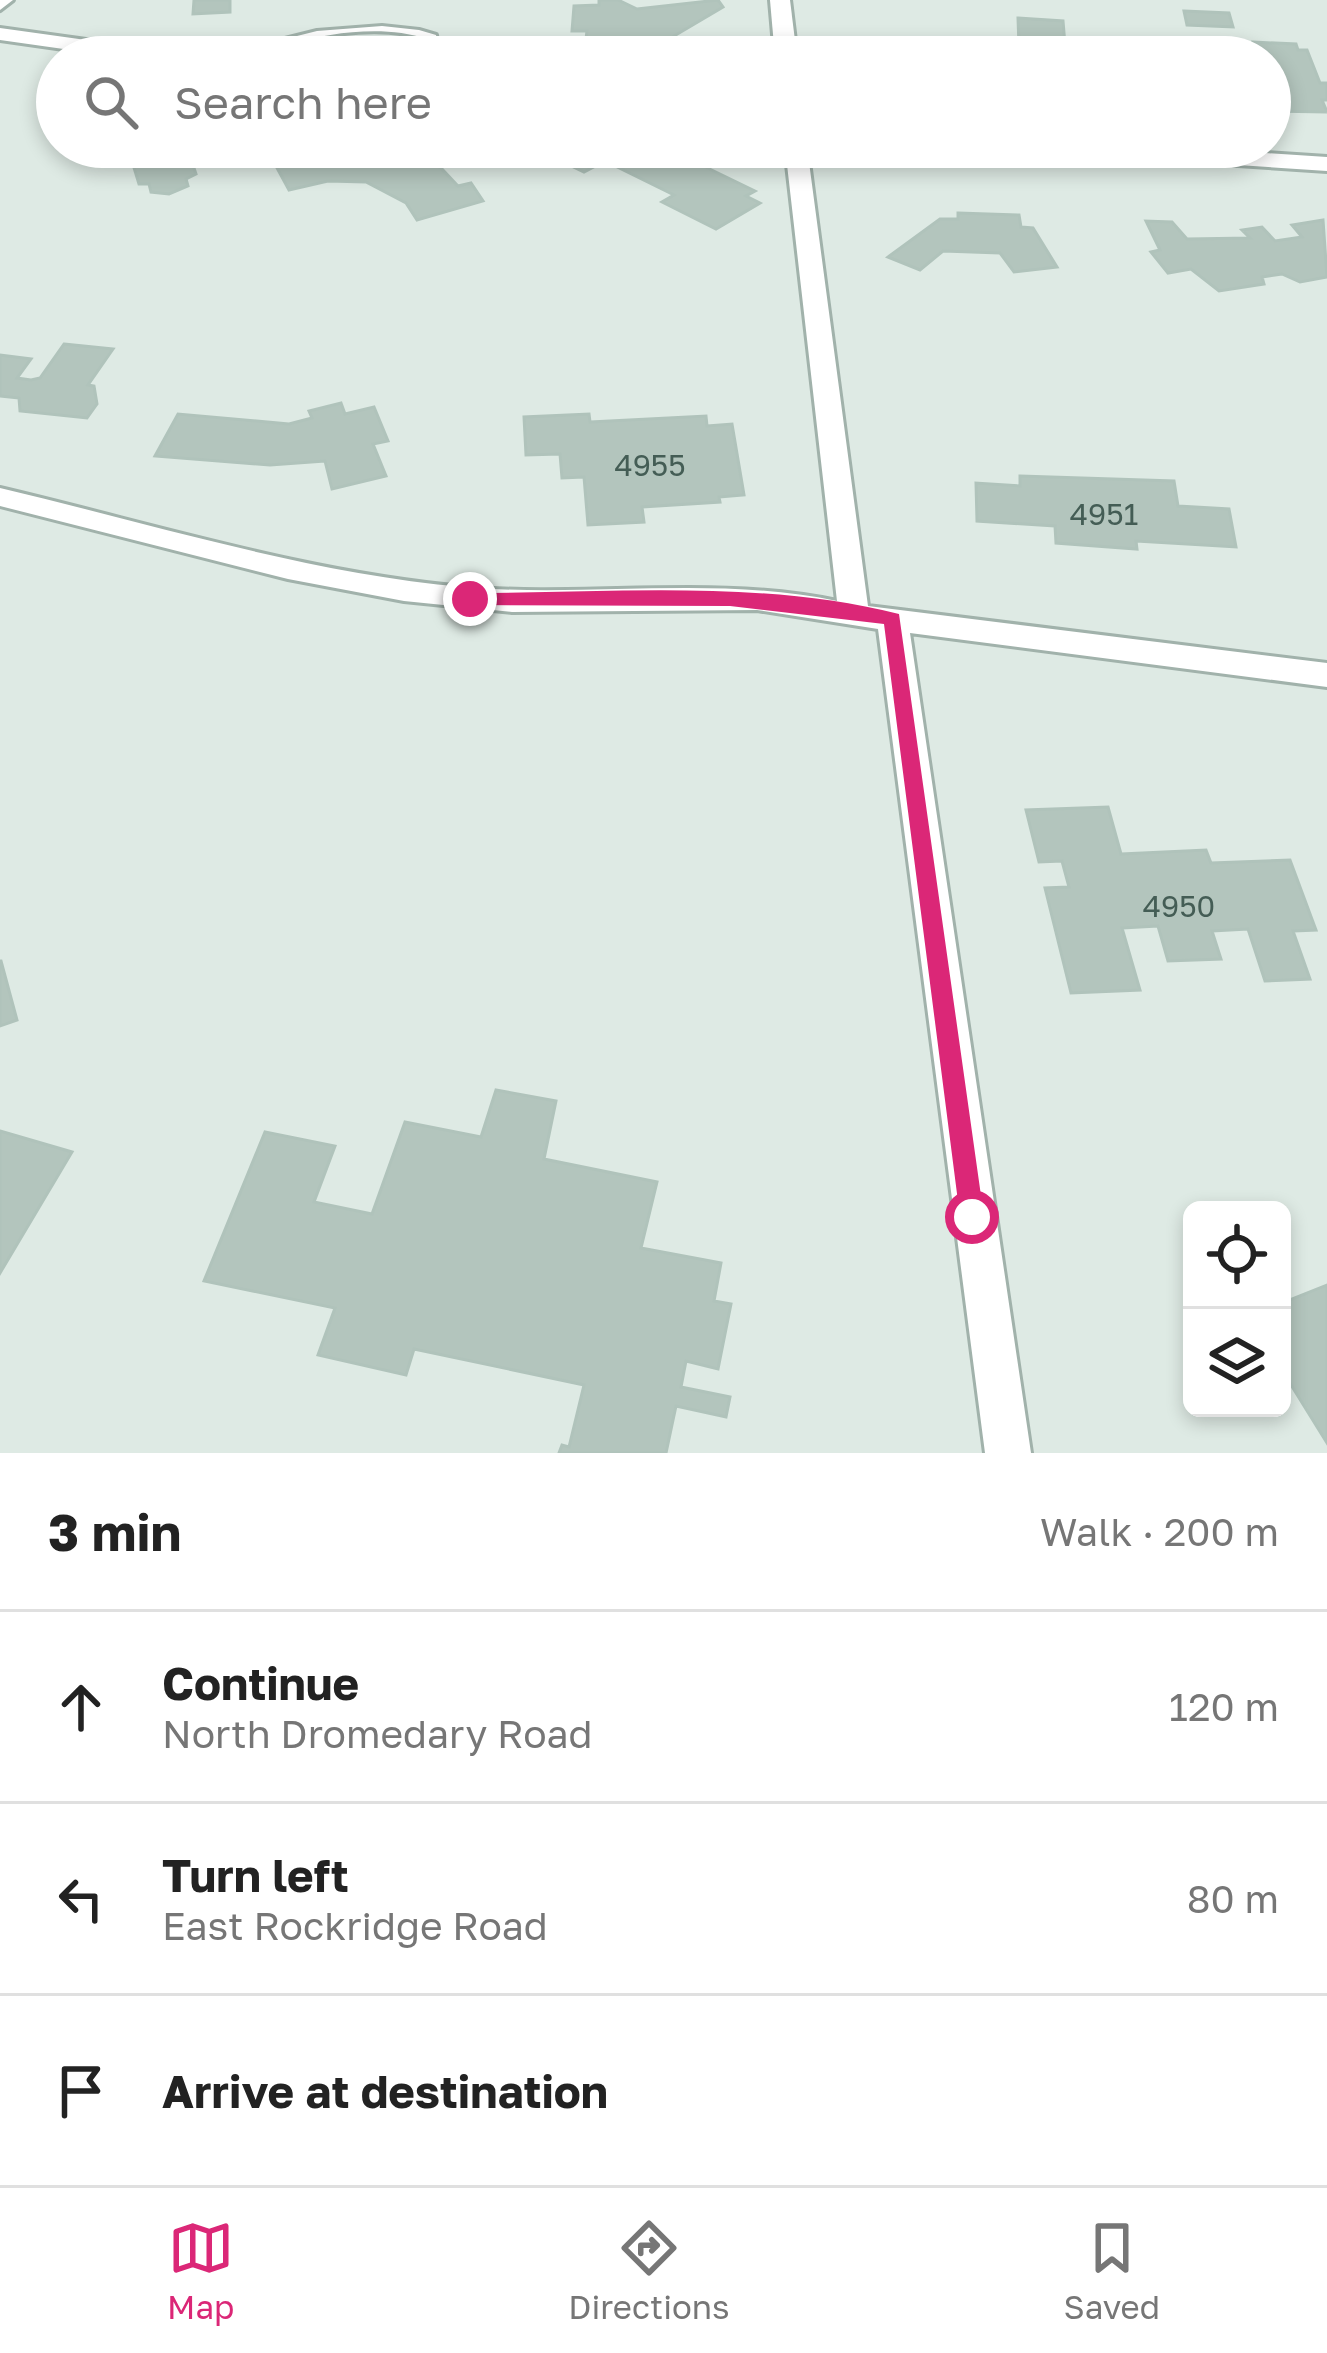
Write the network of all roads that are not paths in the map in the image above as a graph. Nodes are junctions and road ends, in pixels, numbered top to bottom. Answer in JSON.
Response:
{"nodes":[{"id":1,"x":780,"y":0,"type":"edge"},
{"id":2,"x":0,"y":34,"type":"edge"},
{"id":3,"x":302,"y":36,"type":"edge"},
{"id":4,"x":428,"y":36,"type":"edge"},
{"id":5,"x":784,"y":36,"type":"edge"},
{"id":6,"x":36,"y":39,"type":"edge"},
{"id":7,"x":1291,"y":162,"type":"edge"},
{"id":8,"x":1327,"y":164,"type":"edge"},
{"id":9,"x":799,"y":168,"type":"edge"},
{"id":10,"x":0,"y":497,"type":"edge"},
{"id":11,"x":873,"y":617,"type":"junction"},
{"id":12,"x":1327,"y":675,"type":"edge"},
{"id":13,"x":1008,"y":1453,"type":"edge"}],
"edges":[{"from":1,"to":5,"type":"street"},
{"from":2,"to":6,"type":"street"},
{"from":3,"to":4,"type":"lane"},
{"from":7,"to":8,"type":"street"},
{"from":9,"to":11,"type":"street"},
{"from":10,"to":11,"type":"street"},
{"from":11,"to":12,"type":"street"},
{"from":11,"to":13,"type":"street"}]}
